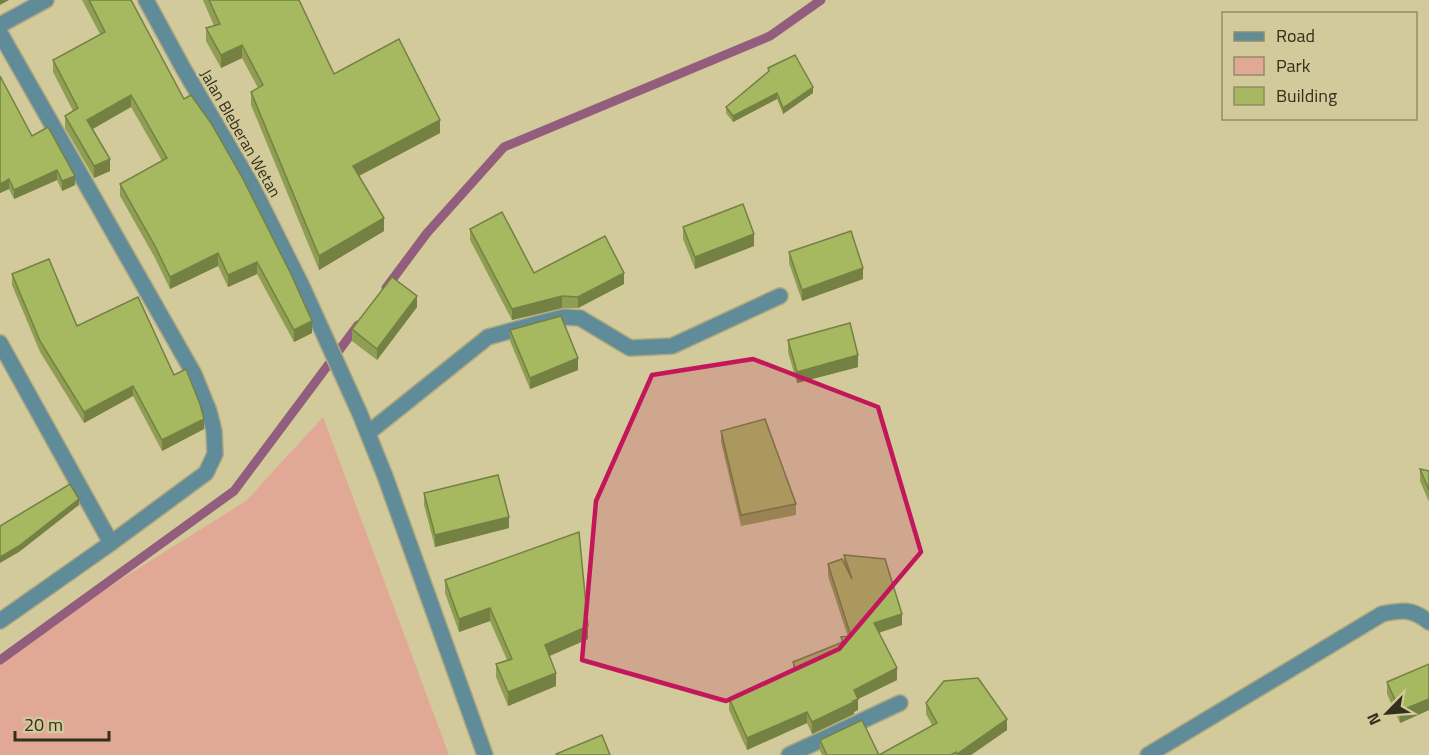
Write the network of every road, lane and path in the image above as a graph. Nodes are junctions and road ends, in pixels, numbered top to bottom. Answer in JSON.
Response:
{"nodes":[{"id":1,"x":46,"y":0,"type":"edge"},
{"id":2,"x":146,"y":0,"type":"edge"},
{"id":3,"x":0,"y":25,"type":"edge"},
{"id":4,"x":0,"y":33,"type":"edge"},
{"id":5,"x":780,"y":296,"type":"dead end"},
{"id":6,"x":0,"y":344,"type":"edge"},
{"id":7,"x":368,"y":433,"type":"junction"},
{"id":8,"x":111,"y":543,"type":"junction"},
{"id":9,"x":0,"y":621,"type":"edge"},
{"id":10,"x":1429,"y":621,"type":"edge"},
{"id":11,"x":900,"y":703,"type":"dead end"},
{"id":12,"x":485,"y":755,"type":"edge"},
{"id":13,"x":789,"y":755,"type":"edge"},
{"id":14,"x":1148,"y":755,"type":"edge"}],
"edges":[{"from":1,"to":3,"type":"street"},
{"from":2,"to":7,"type":"street","name":"Jalan Bleberan Wetan"},
{"from":4,"to":8,"type":"street"},
{"from":5,"to":7,"type":"street"},
{"from":6,"to":8,"type":"street"},
{"from":7,"to":12,"type":"street","name":"Jalan Bleberan Wetan"},
{"from":8,"to":9,"type":"street"},
{"from":10,"to":14,"type":"street"},
{"from":11,"to":13,"type":"street"}]}
